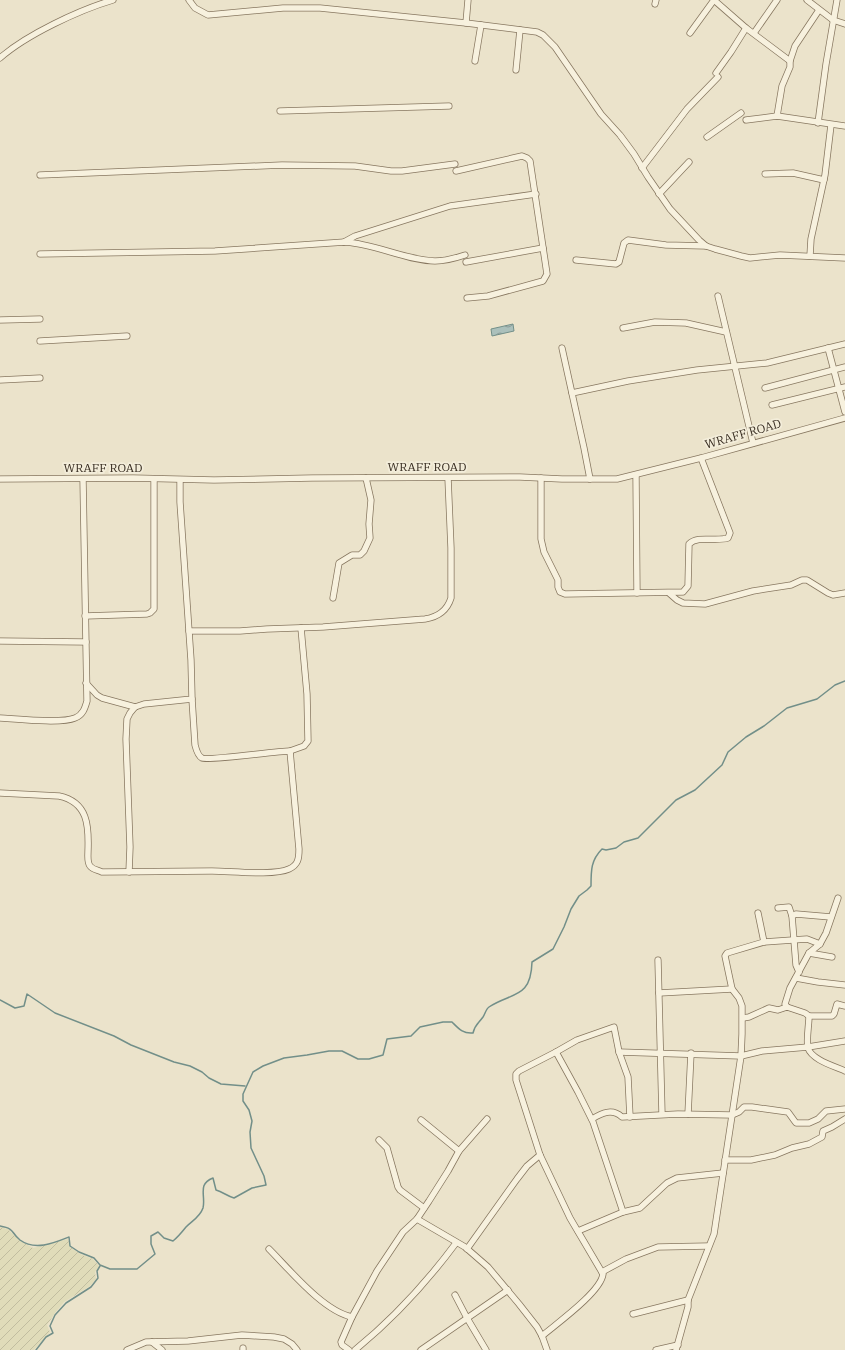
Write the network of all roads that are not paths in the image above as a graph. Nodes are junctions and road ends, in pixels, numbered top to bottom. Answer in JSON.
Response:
{"nodes":[{"id":1,"x":113,"y":0,"type":"edge"},
{"id":2,"x":189,"y":0,"type":"edge"},
{"id":3,"x":468,"y":0,"type":"edge"},
{"id":4,"x":714,"y":0,"type":"edge"},
{"id":5,"x":777,"y":0,"type":"edge"},
{"id":6,"x":807,"y":0,"type":"edge"},
{"id":7,"x":837,"y":0,"type":"edge"},
{"id":8,"x":819,"y":10,"type":"junction"},
{"id":9,"x":833,"y":20,"type":"junction"},
{"id":10,"x":466,"y":23,"type":"junction"},
{"id":11,"x":845,"y":24,"type":"edge"},
{"id":12,"x":481,"y":25,"type":"junction"},
{"id":13,"x":746,"y":28,"type":"junction"},
{"id":14,"x":520,"y":30,"type":"junction"},
{"id":15,"x":690,"y":33,"type":"dead end"},
{"id":16,"x":754,"y":34,"type":"junction"},
{"id":17,"x":0,"y":58,"type":"edge"},
{"id":18,"x":475,"y":61,"type":"dead end"},
{"id":19,"x":790,"y":61,"type":"junction"},
{"id":20,"x":516,"y":70,"type":"dead end"},
{"id":21,"x":448,"y":106,"type":"dead end"},
{"id":22,"x":280,"y":111,"type":"dead end"},
{"id":23,"x":741,"y":113,"type":"dead end"},
{"id":24,"x":777,"y":116,"type":"junction"},
{"id":25,"x":746,"y":120,"type":"dead end"},
{"id":26,"x":818,"y":123,"type":"junction"},
{"id":27,"x":831,"y":125,"type":"junction"},
{"id":28,"x":845,"y":126,"type":"edge"},
{"id":29,"x":707,"y":137,"type":"dead end"},
{"id":30,"x":689,"y":162,"type":"dead end"},
{"id":31,"x":642,"y":168,"type":"junction"},
{"id":32,"x":765,"y":174,"type":"dead end"},
{"id":33,"x":40,"y":175,"type":"dead end"},
{"id":34,"x":824,"y":180,"type":"junction"},
{"id":35,"x":536,"y":194,"type":"junction"},
{"id":36,"x":659,"y":194,"type":"junction"},
{"id":37,"x":344,"y":242,"type":"junction"},
{"id":38,"x":706,"y":246,"type":"junction"},
{"id":39,"x":543,"y":248,"type":"junction"},
{"id":40,"x":40,"y":254,"type":"dead end"},
{"id":41,"x":465,"y":255,"type":"dead end"},
{"id":42,"x":810,"y":256,"type":"junction"},
{"id":43,"x":845,"y":258,"type":"edge"},
{"id":44,"x":576,"y":260,"type":"dead end"},
{"id":45,"x":466,"y":262,"type":"dead end"},
{"id":46,"x":718,"y":296,"type":"dead end"},
{"id":47,"x":467,"y":298,"type":"dead end"},
{"id":48,"x":40,"y":319,"type":"dead end"},
{"id":49,"x":0,"y":320,"type":"edge"},
{"id":50,"x":623,"y":328,"type":"dead end"},
{"id":51,"x":726,"y":332,"type":"junction"},
{"id":52,"x":127,"y":336,"type":"dead end"},
{"id":53,"x":40,"y":341,"type":"dead end"},
{"id":54,"x":845,"y":344,"type":"edge"},
{"id":55,"x":562,"y":348,"type":"dead end"},
{"id":56,"x":828,"y":348,"type":"junction"},
{"id":57,"x":735,"y":367,"type":"junction"},
{"id":58,"x":845,"y":367,"type":"edge"},
{"id":59,"x":834,"y":370,"type":"junction"},
{"id":60,"x":40,"y":378,"type":"dead end"},
{"id":61,"x":0,"y":380,"type":"edge"},
{"id":62,"x":845,"y":387,"type":"edge"},
{"id":63,"x":765,"y":388,"type":"dead end"},
{"id":64,"x":839,"y":389,"type":"junction"},
{"id":65,"x":572,"y":393,"type":"junction"},
{"id":66,"x":772,"y":405,"type":"dead end"},
{"id":67,"x":845,"y":412,"type":"edge"},
{"id":68,"x":845,"y":418,"type":"edge"},
{"id":69,"x":753,"y":443,"type":"junction"},
{"id":70,"x":701,"y":458,"type":"junction"},
{"id":71,"x":636,"y":475,"type":"junction"},
{"id":72,"x":366,"y":478,"type":"junction"},
{"id":73,"x":448,"y":478,"type":"junction"},
{"id":74,"x":541,"y":478,"type":"junction"},
{"id":75,"x":83,"y":479,"type":"junction"},
{"id":76,"x":154,"y":479,"type":"junction"},
{"id":77,"x":590,"y":479,"type":"junction"},
{"id":78,"x":0,"y":480,"type":"edge"},
{"id":79,"x":180,"y":480,"type":"junction"},
{"id":80,"x":637,"y":593,"type":"junction"},
{"id":81,"x":669,"y":593,"type":"junction"},
{"id":82,"x":845,"y":593,"type":"edge"},
{"id":83,"x":333,"y":598,"type":"dead end"},
{"id":84,"x":85,"y":616,"type":"junction"},
{"id":85,"x":301,"y":628,"type":"junction"},
{"id":86,"x":189,"y":631,"type":"junction"},
{"id":87,"x":0,"y":641,"type":"edge"},
{"id":88,"x":86,"y":642,"type":"junction"},
{"id":89,"x":86,"y":684,"type":"junction"},
{"id":90,"x":192,"y":699,"type":"junction"},
{"id":91,"x":124,"y":705,"type":"junction"},
{"id":92,"x":135,"y":707,"type":"junction"},
{"id":93,"x":129,"y":715,"type":"junction"},
{"id":94,"x":0,"y":718,"type":"edge"},
{"id":95,"x":290,"y":751,"type":"junction"},
{"id":96,"x":0,"y":793,"type":"edge"},
{"id":97,"x":129,"y":872,"type":"junction"},
{"id":98,"x":838,"y":898,"type":"dead end"},
{"id":99,"x":778,"y":908,"type":"dead end"},
{"id":100,"x":758,"y":914,"type":"dead end"},
{"id":101,"x":792,"y":916,"type":"junction"},
{"id":102,"x":832,"y":917,"type":"junction"},
{"id":103,"x":795,"y":941,"type":"junction"},
{"id":104,"x":764,"y":942,"type":"junction"},
{"id":105,"x":820,"y":944,"type":"junction"},
{"id":106,"x":809,"y":953,"type":"junction"},
{"id":107,"x":832,"y":957,"type":"dead end"},
{"id":108,"x":658,"y":960,"type":"dead end"},
{"id":109,"x":799,"y":972,"type":"junction"},
{"id":110,"x":796,"y":978,"type":"junction"},
{"id":111,"x":845,"y":985,"type":"edge"},
{"id":112,"x":732,"y":989,"type":"junction"},
{"id":113,"x":658,"y":993,"type":"junction"},
{"id":114,"x":845,"y":1006,"type":"edge"},
{"id":115,"x":787,"y":1007,"type":"junction"},
{"id":116,"x":809,"y":1016,"type":"junction"},
{"id":117,"x":743,"y":1018,"type":"junction"},
{"id":118,"x":845,"y":1041,"type":"edge"},
{"id":119,"x":808,"y":1047,"type":"junction"},
{"id":120,"x":556,"y":1052,"type":"junction"},
{"id":121,"x":619,"y":1052,"type":"junction"},
{"id":122,"x":661,"y":1053,"type":"junction"},
{"id":123,"x":691,"y":1053,"type":"junction"},
{"id":124,"x":741,"y":1056,"type":"junction"},
{"id":125,"x":845,"y":1070,"type":"edge"},
{"id":126,"x":845,"y":1109,"type":"edge"},
{"id":127,"x":662,"y":1114,"type":"junction"},
{"id":128,"x":688,"y":1114,"type":"junction"},
{"id":129,"x":732,"y":1115,"type":"junction"},
{"id":130,"x":630,"y":1117,"type":"junction"},
{"id":131,"x":592,"y":1118,"type":"junction"},
{"id":132,"x":487,"y":1119,"type":"dead end"},
{"id":133,"x":845,"y":1119,"type":"edge"},
{"id":134,"x":421,"y":1120,"type":"dead end"},
{"id":135,"x":379,"y":1140,"type":"dead end"},
{"id":136,"x":459,"y":1151,"type":"junction"},
{"id":137,"x":540,"y":1156,"type":"junction"},
{"id":138,"x":725,"y":1160,"type":"junction"},
{"id":139,"x":723,"y":1173,"type":"junction"},
{"id":140,"x":424,"y":1208,"type":"junction"},
{"id":141,"x":623,"y":1212,"type":"junction"},
{"id":142,"x":417,"y":1219,"type":"junction"},
{"id":143,"x":578,"y":1231,"type":"junction"},
{"id":144,"x":456,"y":1243,"type":"junction"},
{"id":145,"x":708,"y":1246,"type":"junction"},
{"id":146,"x":269,"y":1249,"type":"dead end"},
{"id":147,"x":467,"y":1249,"type":"junction"},
{"id":148,"x":602,"y":1272,"type":"junction"},
{"id":149,"x":508,"y":1290,"type":"junction"},
{"id":150,"x":455,"y":1295,"type":"dead end"},
{"id":151,"x":688,"y":1300,"type":"junction"},
{"id":152,"x":633,"y":1314,"type":"dead end"},
{"id":153,"x":352,"y":1317,"type":"junction"},
{"id":154,"x":467,"y":1318,"type":"junction"},
{"id":155,"x":542,"y":1336,"type":"junction"},
{"id":156,"x":152,"y":1341,"type":"junction"},
{"id":157,"x":677,"y":1347,"type":"edge"},
{"id":158,"x":127,"y":1350,"type":"edge"},
{"id":159,"x":162,"y":1350,"type":"edge"},
{"id":160,"x":297,"y":1350,"type":"edge"},
{"id":161,"x":349,"y":1350,"type":"edge"},
{"id":162,"x":355,"y":1350,"type":"edge"},
{"id":163,"x":422,"y":1350,"type":"edge"},
{"id":164,"x":486,"y":1350,"type":"edge"},
{"id":165,"x":547,"y":1350,"type":"edge"},
{"id":166,"x":656,"y":1350,"type":"edge"}],
"edges":[{"from":1,"to":17,"type":"street"},
{"from":2,"to":10,"type":"street"},
{"from":3,"to":10,"type":"street"},
{"from":4,"to":13,"type":"street"},
{"from":4,"to":15,"type":"street"},
{"from":5,"to":16,"type":"street"},
{"from":6,"to":8,"type":"street"},
{"from":7,"to":9,"type":"street"},
{"from":8,"to":9,"type":"street"},
{"from":8,"to":19,"type":"street"},
{"from":9,"to":11,"type":"street"},
{"from":9,"to":26,"type":"street"},
{"from":10,"to":12,"type":"street"},
{"from":12,"to":14,"type":"street"},
{"from":12,"to":18,"type":"street"},
{"from":13,"to":16,"type":"street"},
{"from":13,"to":31,"type":"street"},
{"from":14,"to":20,"type":"street"},
{"from":14,"to":31,"type":"street"},
{"from":16,"to":19,"type":"street"},
{"from":19,"to":24,"type":"street"},
{"from":21,"to":22,"type":"street"},
{"from":23,"to":29,"type":"street"},
{"from":24,"to":25,"type":"street"},
{"from":24,"to":26,"type":"street"},
{"from":26,"to":27,"type":"street"},
{"from":27,"to":28,"type":"street"},
{"from":27,"to":34,"type":"street"},
{"from":30,"to":36,"type":"street"},
{"from":31,"to":36,"type":"street"},
{"from":32,"to":34,"type":"street"},
{"from":33,"to":35,"type":"street"},
{"from":34,"to":42,"type":"street"},
{"from":35,"to":37,"type":"street"},
{"from":35,"to":39,"type":"street"},
{"from":36,"to":38,"type":"street"},
{"from":37,"to":40,"type":"street"},
{"from":37,"to":41,"type":"street"},
{"from":38,"to":42,"type":"street"},
{"from":38,"to":44,"type":"street"},
{"from":39,"to":45,"type":"street"},
{"from":39,"to":47,"type":"street"},
{"from":42,"to":43,"type":"street"},
{"from":46,"to":51,"type":"street"},
{"from":48,"to":49,"type":"street"},
{"from":50,"to":51,"type":"street"},
{"from":51,"to":57,"type":"street"},
{"from":52,"to":53,"type":"street"},
{"from":54,"to":56,"type":"street"},
{"from":55,"to":65,"type":"street"},
{"from":56,"to":57,"type":"street"},
{"from":56,"to":59,"type":"street"},
{"from":57,"to":65,"type":"street"},
{"from":57,"to":69,"type":"street"},
{"from":58,"to":59,"type":"street"},
{"from":59,"to":63,"type":"street"},
{"from":59,"to":64,"type":"street"},
{"from":60,"to":61,"type":"street"},
{"from":62,"to":64,"type":"street"},
{"from":64,"to":66,"type":"street"},
{"from":64,"to":67,"type":"street"},
{"from":65,"to":77,"type":"street"},
{"from":68,"to":69,"type":"street","name":"WRAFF ROAD"},
{"from":69,"to":70,"type":"street","name":"WRAFF ROAD"},
{"from":70,"to":71,"type":"street","name":"WRAFF ROAD"},
{"from":70,"to":81,"type":"street"},
{"from":71,"to":77,"type":"street","name":"WRAFF ROAD"},
{"from":71,"to":80,"type":"street"},
{"from":72,"to":73,"type":"street","name":"WRAFF ROAD"},
{"from":72,"to":79,"type":"street","name":"WRAFF ROAD"},
{"from":72,"to":83,"type":"street"},
{"from":73,"to":74,"type":"street","name":"WRAFF ROAD"},
{"from":73,"to":85,"type":"street"},
{"from":74,"to":77,"type":"street","name":"WRAFF ROAD"},
{"from":74,"to":80,"type":"street"},
{"from":75,"to":76,"type":"street","name":"WRAFF ROAD"},
{"from":75,"to":78,"type":"street","name":"WRAFF ROAD"},
{"from":75,"to":84,"type":"street"},
{"from":76,"to":79,"type":"street","name":"WRAFF ROAD"},
{"from":76,"to":84,"type":"street"},
{"from":79,"to":86,"type":"street"},
{"from":80,"to":81,"type":"street"},
{"from":81,"to":82,"type":"street"},
{"from":84,"to":88,"type":"street"},
{"from":85,"to":86,"type":"street"},
{"from":85,"to":95,"type":"street"},
{"from":86,"to":90,"type":"street"},
{"from":87,"to":88,"type":"street"},
{"from":88,"to":89,"type":"street"},
{"from":89,"to":91,"type":"street"},
{"from":89,"to":94,"type":"street"},
{"from":90,"to":92,"type":"street"},
{"from":90,"to":95,"type":"street"},
{"from":91,"to":92,"type":"street"},
{"from":91,"to":93,"type":"street"},
{"from":92,"to":93,"type":"street"},
{"from":93,"to":97,"type":"street"},
{"from":95,"to":97,"type":"street"},
{"from":96,"to":97,"type":"street"},
{"from":98,"to":102,"type":"street"},
{"from":99,"to":101,"type":"street"},
{"from":100,"to":104,"type":"street"},
{"from":101,"to":102,"type":"street"},
{"from":101,"to":103,"type":"street"},
{"from":102,"to":105,"type":"street"},
{"from":103,"to":104,"type":"street"},
{"from":103,"to":105,"type":"street"},
{"from":103,"to":109,"type":"street"},
{"from":104,"to":112,"type":"street"},
{"from":105,"to":106,"type":"street"},
{"from":106,"to":107,"type":"street"},
{"from":106,"to":109,"type":"street"},
{"from":108,"to":113,"type":"street"},
{"from":109,"to":110,"type":"street"},
{"from":110,"to":111,"type":"street"},
{"from":110,"to":115,"type":"street"},
{"from":112,"to":113,"type":"street"},
{"from":112,"to":117,"type":"street"},
{"from":113,"to":122,"type":"street"},
{"from":114,"to":116,"type":"street"},
{"from":115,"to":116,"type":"street"},
{"from":115,"to":117,"type":"street"},
{"from":116,"to":119,"type":"street"},
{"from":117,"to":124,"type":"street"},
{"from":118,"to":119,"type":"street"},
{"from":119,"to":124,"type":"street"},
{"from":119,"to":125,"type":"street"},
{"from":120,"to":121,"type":"street"},
{"from":120,"to":131,"type":"street"},
{"from":120,"to":137,"type":"street"},
{"from":121,"to":122,"type":"street"},
{"from":121,"to":130,"type":"street"},
{"from":122,"to":123,"type":"street"},
{"from":122,"to":127,"type":"street"},
{"from":123,"to":124,"type":"street"},
{"from":123,"to":128,"type":"street"},
{"from":124,"to":129,"type":"street"},
{"from":126,"to":129,"type":"street"},
{"from":127,"to":128,"type":"street"},
{"from":127,"to":130,"type":"street"},
{"from":128,"to":129,"type":"street"},
{"from":129,"to":138,"type":"street"},
{"from":130,"to":131,"type":"street"},
{"from":131,"to":141,"type":"street"},
{"from":132,"to":136,"type":"street"},
{"from":133,"to":138,"type":"street"},
{"from":134,"to":136,"type":"street"},
{"from":135,"to":140,"type":"street"},
{"from":136,"to":140,"type":"street"},
{"from":137,"to":143,"type":"street"},
{"from":137,"to":147,"type":"street"},
{"from":138,"to":139,"type":"street"},
{"from":139,"to":141,"type":"street"},
{"from":139,"to":145,"type":"street"},
{"from":140,"to":142,"type":"street"},
{"from":141,"to":143,"type":"street"},
{"from":142,"to":144,"type":"street"},
{"from":142,"to":153,"type":"street"},
{"from":143,"to":148,"type":"street"},
{"from":144,"to":147,"type":"street"},
{"from":144,"to":162,"type":"street"},
{"from":145,"to":148,"type":"street"},
{"from":145,"to":151,"type":"street"},
{"from":146,"to":153,"type":"street"},
{"from":147,"to":149,"type":"street"},
{"from":148,"to":155,"type":"street"},
{"from":149,"to":154,"type":"street"},
{"from":149,"to":155,"type":"street"},
{"from":150,"to":154,"type":"street"},
{"from":151,"to":152,"type":"street"},
{"from":151,"to":157,"type":"street"},
{"from":153,"to":161,"type":"street"},
{"from":154,"to":163,"type":"street"},
{"from":154,"to":164,"type":"street"},
{"from":155,"to":165,"type":"street"},
{"from":156,"to":158,"type":"street"},
{"from":156,"to":159,"type":"street"},
{"from":156,"to":160,"type":"street"},
{"from":157,"to":166,"type":"street"}]}
